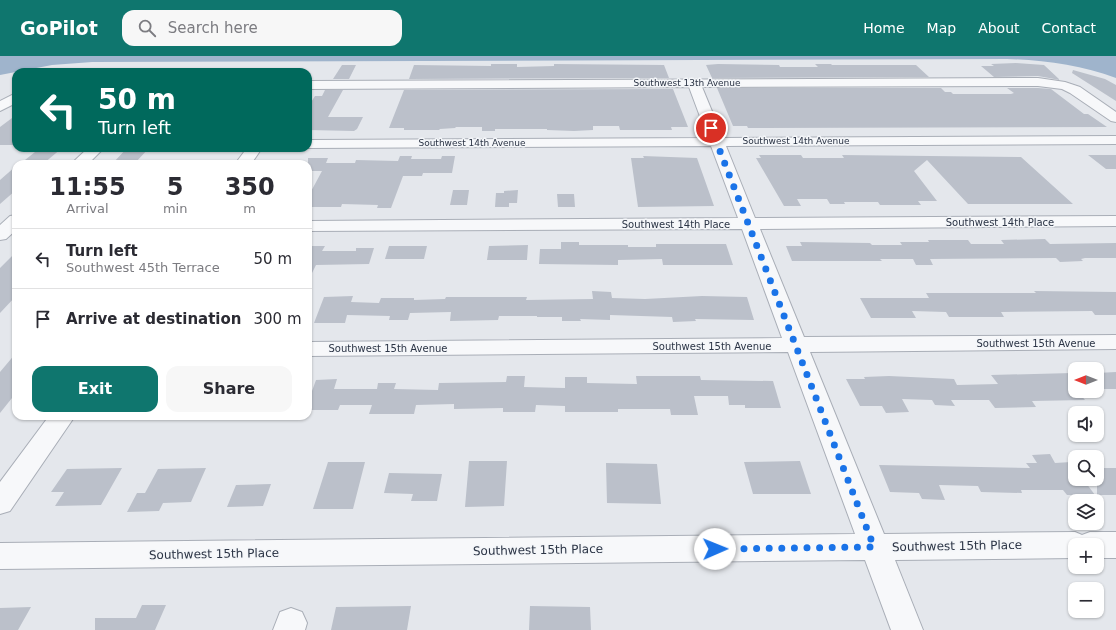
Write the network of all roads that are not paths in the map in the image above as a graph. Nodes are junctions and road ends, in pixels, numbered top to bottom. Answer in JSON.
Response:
{"nodes":[{"id":1,"x":694,"y":83,"type":"junction"},
{"id":2,"x":312,"y":85,"type":"edge"},
{"id":3,"x":12,"y":100,"type":"edge"},
{"id":4,"x":0,"y":107,"type":"edge"},
{"id":5,"x":1116,"y":118,"type":"edge"},
{"id":6,"x":1116,"y":140,"type":"edge"},
{"id":7,"x":717,"y":142,"type":"junction"},
{"id":8,"x":312,"y":144,"type":"edge"},
{"id":9,"x":92,"y":152,"type":"edge"},
{"id":10,"x":84,"y":160,"type":"edge"},
{"id":11,"x":1116,"y":221,"type":"edge"},
{"id":12,"x":748,"y":223,"type":"junction"},
{"id":13,"x":12,"y":224,"type":"edge"},
{"id":14,"x":312,"y":226,"type":"edge"},
{"id":15,"x":0,"y":235,"type":"edge"},
{"id":16,"x":1116,"y":342,"type":"edge"},
{"id":17,"x":796,"y":345,"type":"junction"},
{"id":18,"x":312,"y":349,"type":"edge"},
{"id":19,"x":60,"y":420,"type":"edge"},
{"id":20,"x":0,"y":503,"type":"edge"},
{"id":21,"x":1068,"y":545,"type":"edge"},
{"id":22,"x":1104,"y":545,"type":"edge"},
{"id":23,"x":1116,"y":545,"type":"edge"},
{"id":24,"x":874,"y":547,"type":"junction"},
{"id":25,"x":0,"y":556,"type":"edge"},
{"id":26,"x":907,"y":630,"type":"edge"}],
"edges":[{"from":1,"to":2,"type":"street","name":"Southwest 13th Avenue"},
{"from":1,"to":5,"type":"street","name":"Southwest 13th Avenue"},
{"from":1,"to":7,"type":"street"},
{"from":3,"to":4,"type":"street"},
{"from":6,"to":7,"type":"street","name":"Southwest 14th Avenue"},
{"from":7,"to":8,"type":"street","name":"Southwest 14th Avenue"},
{"from":7,"to":12,"type":"street"},
{"from":9,"to":10,"type":"street"},
{"from":11,"to":12,"type":"street","name":"Southwest 14th Place"},
{"from":12,"to":14,"type":"street","name":"Southwest 14th Place"},
{"from":12,"to":17,"type":"street"},
{"from":13,"to":15,"type":"street"},
{"from":16,"to":17,"type":"street","name":"Southwest 15th Avenue"},
{"from":17,"to":18,"type":"street","name":"Southwest 15th Avenue"},
{"from":17,"to":24,"type":"street"},
{"from":19,"to":20,"type":"street"},
{"from":21,"to":24,"type":"street","name":"Southwest 15th Place"},
{"from":22,"to":23,"type":"street"},
{"from":24,"to":25,"type":"street","name":"Southwest 15th Place"},
{"from":24,"to":26,"type":"street"}]}
